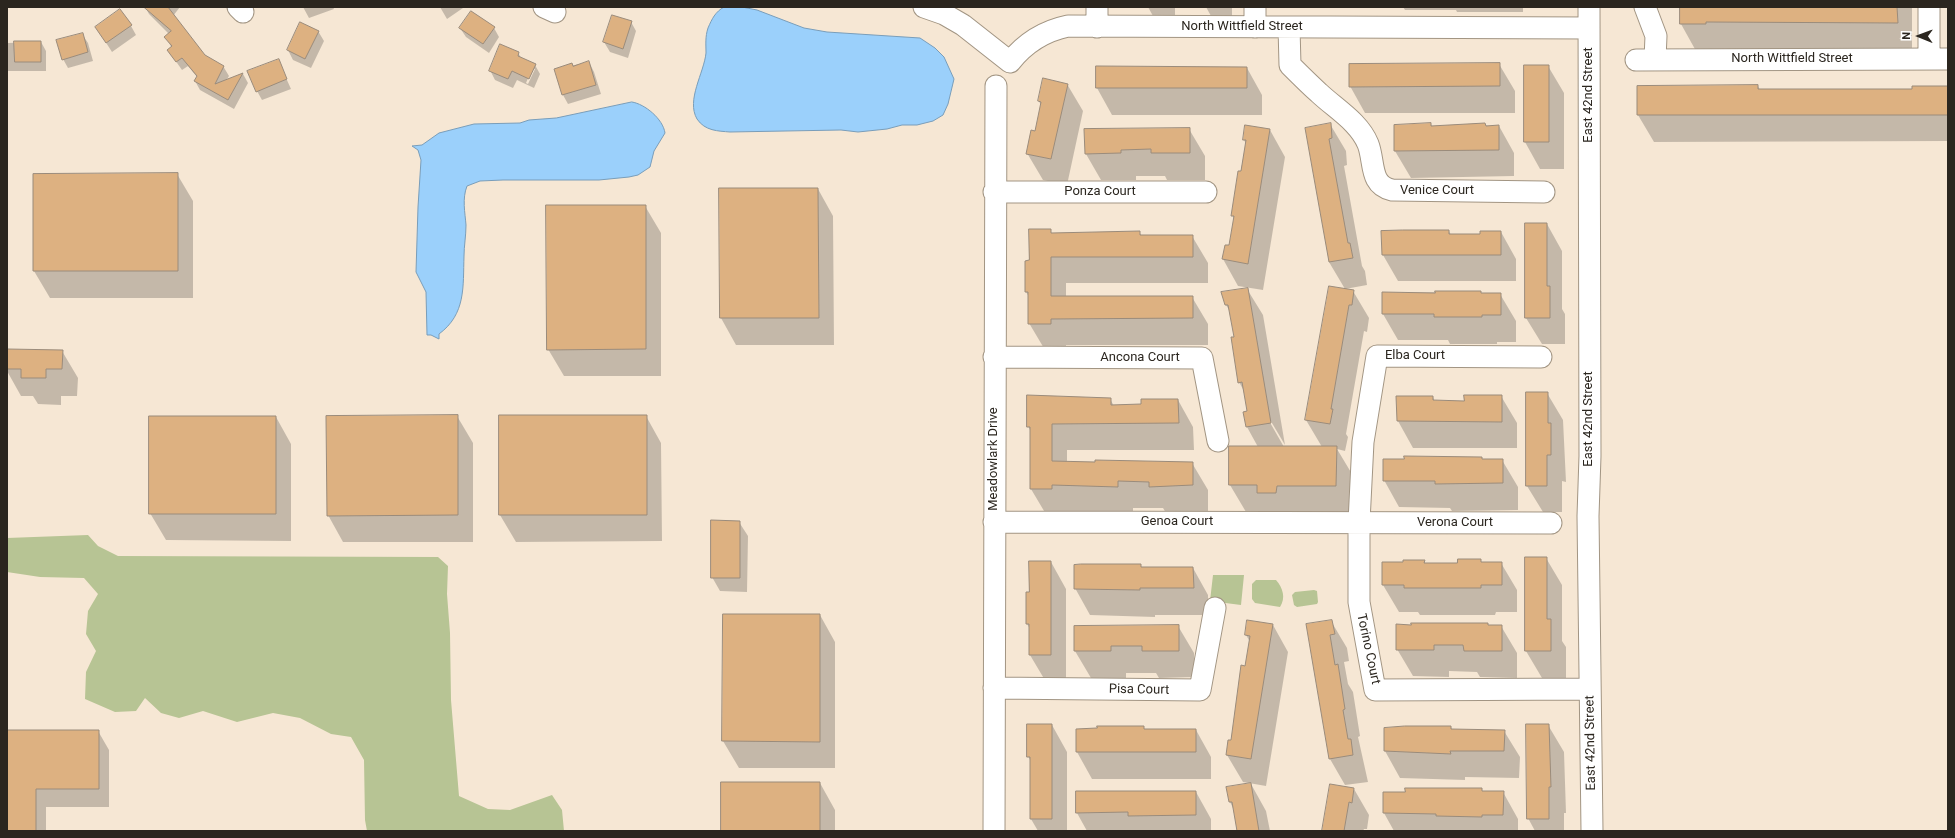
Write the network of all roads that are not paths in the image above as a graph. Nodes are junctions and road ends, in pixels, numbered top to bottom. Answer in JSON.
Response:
{"nodes":[{"id":1,"x":924,"y":7,"type":"edge"},
{"id":2,"x":1590,"y":7,"type":"edge"},
{"id":3,"x":1646,"y":7,"type":"edge"},
{"id":4,"x":1929,"y":7,"type":"edge"},
{"id":5,"x":1097,"y":17,"type":"edge"},
{"id":6,"x":1255,"y":17,"type":"edge"},
{"id":7,"x":1289,"y":27,"type":"junction"},
{"id":8,"x":1590,"y":28,"type":"junction"},
{"id":9,"x":1939,"y":59,"type":"edge"},
{"id":10,"x":996,"y":86,"type":"dead end"},
{"id":11,"x":994,"y":192,"type":"junction"},
{"id":12,"x":1206,"y":192,"type":"dead end"},
{"id":13,"x":1544,"y":192,"type":"dead end"},
{"id":14,"x":994,"y":357,"type":"junction"},
{"id":15,"x":1540,"y":357,"type":"dead end"},
{"id":16,"x":1218,"y":441,"type":"dead end"},
{"id":17,"x":1363,"y":442,"type":"joint"},
{"id":18,"x":994,"y":522,"type":"junction"},
{"id":19,"x":1359,"y":522,"type":"junction"},
{"id":20,"x":1551,"y":523,"type":"dead end"},
{"id":21,"x":1215,"y":608,"type":"dead end"},
{"id":22,"x":994,"y":688,"type":"junction"},
{"id":23,"x":1590,"y":688,"type":"junction"},
{"id":24,"x":994,"y":831,"type":"edge"},
{"id":25,"x":1592,"y":831,"type":"edge"}],
"edges":[{"from":1,"to":5,"type":"street","name":"North Wittfield Street"},
{"from":2,"to":8,"type":"street","name":"East 42nd Street"},
{"from":3,"to":9,"type":"street","name":"North Wittfield Street"},
{"from":4,"to":9,"type":"street"},
{"from":5,"to":6,"type":"street","name":"North Wittfield Street"},
{"from":6,"to":7,"type":"street","name":"North Wittfield Street"},
{"from":7,"to":8,"type":"street","name":"North Wittfield Street"},
{"from":7,"to":13,"type":"street","name":"Venice Court"},
{"from":8,"to":23,"type":"street","name":"East 42nd Street"},
{"from":10,"to":11,"type":"street","name":"Meadowlark Drive"},
{"from":11,"to":12,"type":"street","name":"Ponza Court"},
{"from":11,"to":14,"type":"street","name":"Meadowlark Drive"},
{"from":14,"to":16,"type":"street","name":"Ancona Court"},
{"from":14,"to":18,"type":"street","name":"Meadowlark Drive"},
{"from":15,"to":17,"type":"street","name":"Elba Court"},
{"from":17,"to":19,"type":"street","name":"Torino Court"},
{"from":18,"to":19,"type":"street","name":"Genoa Court"},
{"from":18,"to":22,"type":"street","name":"Meadowlark Drive"},
{"from":19,"to":20,"type":"street","name":"Verona Court"},
{"from":19,"to":23,"type":"street","name":"Torino Court"},
{"from":21,"to":22,"type":"street","name":"Pisa Court"},
{"from":22,"to":24,"type":"street","name":"Meadowlark Drive"},
{"from":23,"to":25,"type":"street","name":"East 42nd Street"}]}
